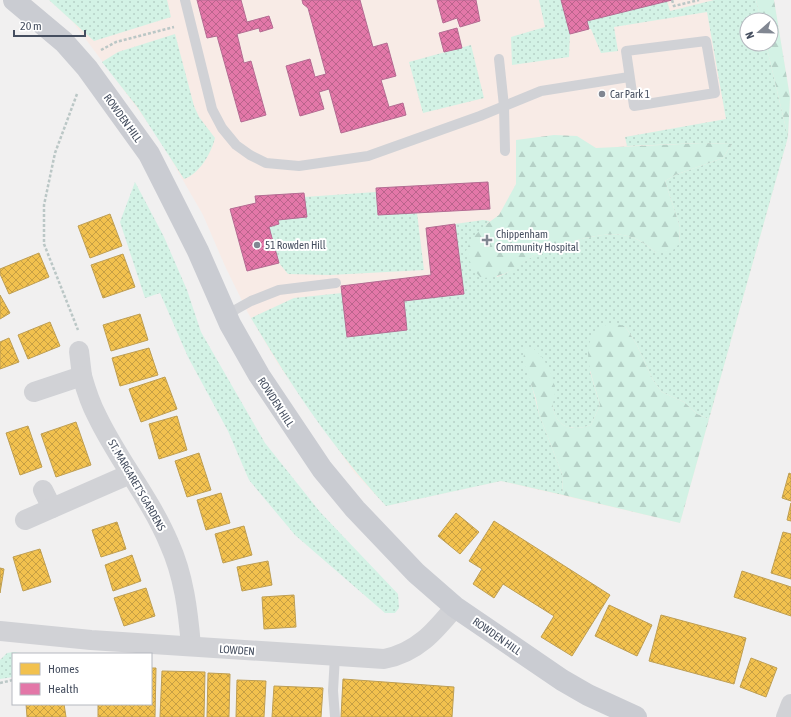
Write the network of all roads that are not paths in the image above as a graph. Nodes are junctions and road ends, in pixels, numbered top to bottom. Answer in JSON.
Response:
{"nodes":[{"id":1,"x":14,"y":0,"type":"edge"},
{"id":2,"x":185,"y":0,"type":"edge"},
{"id":3,"x":499,"y":59,"type":"dead end"},
{"id":4,"x":629,"y":77,"type":"junction"},
{"id":5,"x":504,"y":106,"type":"junction"},
{"id":6,"x":505,"y":151,"type":"dead end"},
{"id":7,"x":336,"y":282,"type":"dead end"},
{"id":8,"x":226,"y":315,"type":"junction"},
{"id":9,"x":79,"y":341,"type":"road end"},
{"id":10,"x":82,"y":376,"type":"junction"},
{"id":11,"x":34,"y":392,"type":"dead end"},
{"id":12,"x":130,"y":474,"type":"junction"},
{"id":13,"x":43,"y":490,"type":"dead end"},
{"id":14,"x":52,"y":508,"type":"junction"},
{"id":15,"x":26,"y":520,"type":"dead end"},
{"id":16,"x":455,"y":607,"type":"junction"},
{"id":17,"x":0,"y":631,"type":"edge"},
{"id":18,"x":191,"y":646,"type":"junction"},
{"id":19,"x":336,"y":656,"type":"junction"},
{"id":20,"x":791,"y":704,"type":"edge"},
{"id":21,"x":336,"y":717,"type":"edge"},
{"id":22,"x":636,"y":717,"type":"edge"},
{"id":23,"x":786,"y":717,"type":"edge"}],
"edges":[{"from":1,"to":8,"type":"main road","name":"ROWDEN HILL"},
{"from":2,"to":5,"type":"lane"},
{"from":3,"to":5,"type":"lane"},
{"from":4,"to":4,"type":"lane"},
{"from":4,"to":5,"type":"lane"},
{"from":5,"to":6,"type":"lane"},
{"from":7,"to":8,"type":"lane"},
{"from":8,"to":16,"type":"main road","name":"ROWDEN HILL"},
{"from":9,"to":10,"type":"street","name":"ST. MARGARET'S GARDENS"},
{"from":10,"to":11,"type":"street"},
{"from":10,"to":12,"type":"street","name":"ST. MARGARET'S GARDENS"},
{"from":12,"to":14,"type":"street"},
{"from":12,"to":18,"type":"street","name":"ST. MARGARET'S GARDENS"},
{"from":13,"to":14,"type":"street"},
{"from":14,"to":15,"type":"street"},
{"from":16,"to":19,"type":"street","name":"LOWDEN"},
{"from":16,"to":22,"type":"main road","name":"ROWDEN HILL"},
{"from":17,"to":18,"type":"street","name":"LOWDEN"},
{"from":18,"to":19,"type":"street","name":"LOWDEN"},
{"from":19,"to":21,"type":"lane"},
{"from":20,"to":23,"type":"street"}]}
